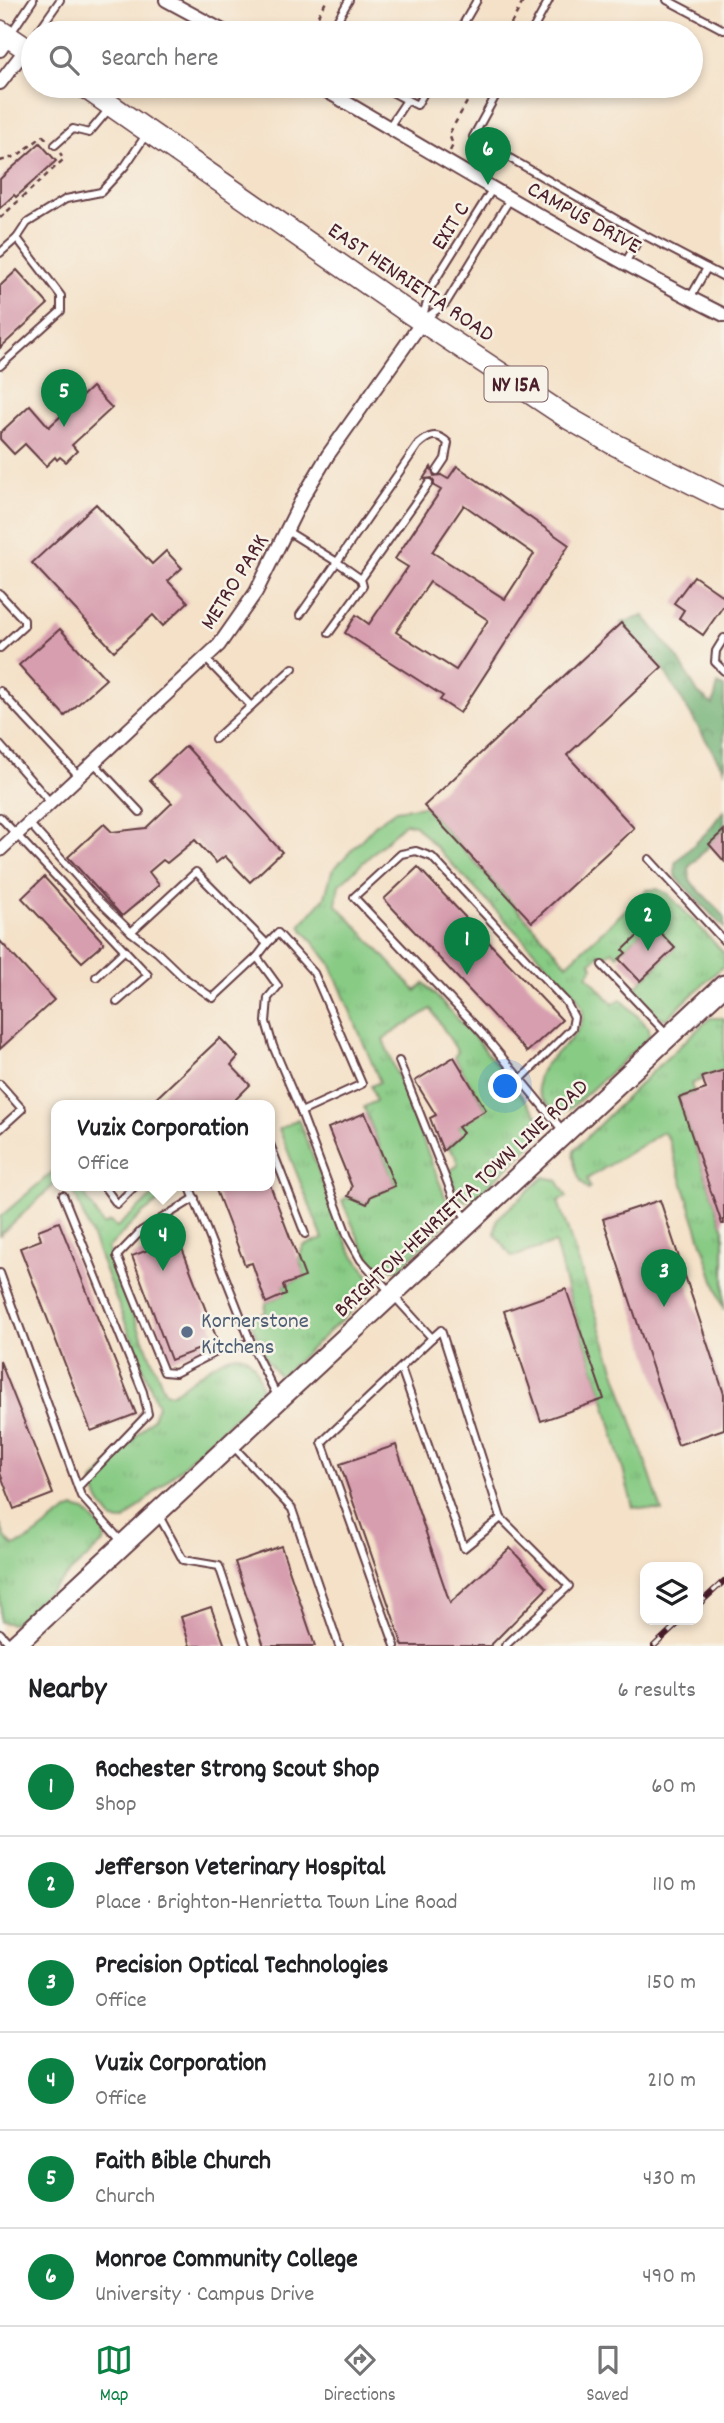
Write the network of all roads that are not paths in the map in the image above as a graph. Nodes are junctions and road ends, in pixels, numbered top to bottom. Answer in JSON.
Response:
{"nodes":[{"id":1,"x":33,"y":0,"type":"edge"},
{"id":2,"x":60,"y":0,"type":"edge"},
{"id":3,"x":166,"y":0,"type":"edge"},
{"id":4,"x":349,"y":0,"type":"edge"},
{"id":5,"x":477,"y":0,"type":"edge"},
{"id":6,"x":549,"y":0,"type":"edge"},
{"id":7,"x":667,"y":0,"type":"edge"},
{"id":8,"x":47,"y":21,"type":"edge"},
{"id":9,"x":205,"y":21,"type":"edge"},
{"id":10,"x":337,"y":21,"type":"edge"},
{"id":11,"x":465,"y":21,"type":"edge"},
{"id":12,"x":538,"y":21,"type":"edge"},
{"id":13,"x":724,"y":30,"type":"edge"},
{"id":14,"x":3,"y":39,"type":"edge"},
{"id":15,"x":21,"y":42,"type":"edge"},
{"id":16,"x":21,"y":58,"type":"edge"},
{"id":17,"x":0,"y":83,"type":"edge"},
{"id":18,"x":102,"y":98,"type":"edge"},
{"id":19,"x":339,"y":98,"type":"edge"},
{"id":20,"x":403,"y":98,"type":"edge"},
{"id":21,"x":421,"y":98,"type":"edge"},
{"id":22,"x":494,"y":98,"type":"edge"},
{"id":23,"x":407,"y":100,"type":"junction"},
{"id":24,"x":113,"y":105,"type":"junction"},
{"id":25,"x":389,"y":127,"type":"junction"},
{"id":26,"x":149,"y":130,"type":"junction"},
{"id":27,"x":55,"y":145,"type":"dead end"},
{"id":28,"x":493,"y":188,"type":"junction"},
{"id":29,"x":511,"y":198,"type":"junction"},
{"id":30,"x":642,"y":234,"type":"junction"},
{"id":31,"x":17,"y":238,"type":"junction"},
{"id":32,"x":0,"y":253,"type":"edge"},
{"id":33,"x":625,"y":262,"type":"junction"},
{"id":34,"x":707,"y":268,"type":"junction"},
{"id":35,"x":724,"y":277,"type":"edge"},
{"id":36,"x":690,"y":298,"type":"junction"},
{"id":37,"x":724,"y":315,"type":"edge"},
{"id":38,"x":422,"y":322,"type":"junction"},
{"id":39,"x":0,"y":366,"type":"edge"},
{"id":40,"x":437,"y":471,"type":"dead end"},
{"id":41,"x":429,"y":483,"type":"dead end"},
{"id":42,"x":724,"y":499,"type":"edge"},
{"id":43,"x":287,"y":531,"type":"junction"},
{"id":44,"x":337,"y":562,"type":"junction"},
{"id":45,"x":361,"y":579,"type":"junction"},
{"id":46,"x":0,"y":594,"type":"edge"},
{"id":47,"x":300,"y":615,"type":"dead end"},
{"id":48,"x":329,"y":633,"type":"dead end"},
{"id":49,"x":724,"y":638,"type":"edge"},
{"id":50,"x":0,"y":648,"type":"edge"},
{"id":51,"x":205,"y":658,"type":"junction"},
{"id":52,"x":293,"y":668,"type":"dead end"},
{"id":53,"x":724,"y":671,"type":"edge"},
{"id":54,"x":0,"y":691,"type":"edge"},
{"id":55,"x":251,"y":706,"type":"junction"},
{"id":56,"x":215,"y":739,"type":"dead end"},
{"id":57,"x":0,"y":745,"type":"edge"},
{"id":58,"x":93,"y":762,"type":"junction"},
{"id":59,"x":79,"y":776,"type":"junction"},
{"id":60,"x":51,"y":803,"type":"junction"},
{"id":61,"x":140,"y":812,"type":"dead end"},
{"id":62,"x":0,"y":817,"type":"edge"},
{"id":63,"x":29,"y":822,"type":"junction"},
{"id":64,"x":16,"y":835,"type":"junction"},
{"id":65,"x":0,"y":850,"type":"edge"},
{"id":66,"x":649,"y":859,"type":"dead end"},
{"id":67,"x":131,"y":932,"type":"junction"},
{"id":68,"x":724,"y":941,"type":"edge"},
{"id":69,"x":267,"y":944,"type":"junction"},
{"id":70,"x":125,"y":950,"type":"junction"},
{"id":71,"x":257,"y":957,"type":"junction"},
{"id":72,"x":602,"y":965,"type":"dead end"},
{"id":73,"x":96,"y":977,"type":"dead end"},
{"id":74,"x":724,"y":985,"type":"edge"},
{"id":75,"x":117,"y":1002,"type":"dead end"},
{"id":76,"x":669,"y":1037,"type":"junction"},
{"id":77,"x":400,"y":1061,"type":"dead end"},
{"id":78,"x":520,"y":1080,"type":"junction"},
{"id":79,"x":0,"y":1084,"type":"edge"},
{"id":80,"x":301,"y":1112,"type":"junction"},
{"id":81,"x":0,"y":1129,"type":"edge"},
{"id":82,"x":565,"y":1133,"type":"junction"},
{"id":83,"x":275,"y":1157,"type":"edge"},
{"id":84,"x":107,"y":1191,"type":"edge"},
{"id":85,"x":130,"y":1191,"type":"edge"},
{"id":86,"x":191,"y":1191,"type":"edge"},
{"id":87,"x":63,"y":1195,"type":"dead end"},
{"id":88,"x":195,"y":1198,"type":"junction"},
{"id":89,"x":470,"y":1221,"type":"junction"},
{"id":90,"x":305,"y":1234,"type":"dead end"},
{"id":91,"x":0,"y":1273,"type":"edge"},
{"id":92,"x":391,"y":1294,"type":"junction"},
{"id":93,"x":432,"y":1338,"type":"junction"},
{"id":94,"x":251,"y":1343,"type":"junction"},
{"id":95,"x":401,"y":1368,"type":"junction"},
{"id":96,"x":279,"y":1399,"type":"junction"},
{"id":97,"x":231,"y":1444,"type":"junction"},
{"id":98,"x":78,"y":1487,"type":"junction"},
{"id":99,"x":157,"y":1512,"type":"junction"},
{"id":100,"x":501,"y":1518,"type":"junction"},
{"id":101,"x":124,"y":1543,"type":"junction"},
{"id":102,"x":0,"y":1633,"type":"edge"},
{"id":103,"x":13,"y":1646,"type":"edge"},
{"id":104,"x":246,"y":1646,"type":"edge"},
{"id":105,"x":339,"y":1646,"type":"edge"},
{"id":106,"x":395,"y":1646,"type":"edge"},
{"id":107,"x":505,"y":1646,"type":"edge"}],
"edges":[{"from":1,"to":14,"type":"lane"},
{"from":2,"to":8,"type":"lane"},
{"from":3,"to":9,"type":"street"},
{"from":4,"to":10,"type":"lane"},
{"from":5,"to":11,"type":"lane"},
{"from":6,"to":12,"type":"lane"},
{"from":7,"to":13,"type":"lane"},
{"from":14,"to":15,"type":"main road"},
{"from":16,"to":17,"type":"street"},
{"from":18,"to":24,"type":"main road","name":"EAST HENRIETTA ROAD","number":"NY 15A"},
{"from":19,"to":25,"type":"street","name":"CAMPUS DRIVE"},
{"from":20,"to":23,"type":"lane"},
{"from":21,"to":23,"type":"lane"},
{"from":22,"to":30,"type":"lane"},
{"from":23,"to":25,"type":"lane"},
{"from":24,"to":26,"type":"main road","name":"EAST HENRIETTA ROAD","number":"NY 15A"},
{"from":24,"to":27,"type":"lane"},
{"from":25,"to":28,"type":"street","name":"CAMPUS DRIVE"},
{"from":26,"to":31,"type":"lane"},
{"from":26,"to":38,"type":"main road","name":"EAST HENRIETTA ROAD","number":"NY 15A"},
{"from":28,"to":29,"type":"street","name":"CAMPUS DRIVE"},
{"from":28,"to":38,"type":"lane","name":"EXIT C"},
{"from":29,"to":33,"type":"street","name":"CAMPUS DRIVE"},
{"from":29,"to":38,"type":"lane"},
{"from":30,"to":33,"type":"lane"},
{"from":30,"to":34,"type":"lane"},
{"from":31,"to":32,"type":"lane"},
{"from":31,"to":39,"type":"lane"},
{"from":33,"to":36,"type":"street","name":"CAMPUS DRIVE"},
{"from":34,"to":35,"type":"lane"},
{"from":34,"to":36,"type":"lane"},
{"from":36,"to":37,"type":"street","name":"CAMPUS DRIVE"},
{"from":38,"to":42,"type":"main road","name":"EAST HENRIETTA ROAD","number":"NY 15A"},
{"from":38,"to":43,"type":"street","name":"METRO PARK"},
{"from":40,"to":44,"type":"lane"},
{"from":41,"to":45,"type":"lane"},
{"from":43,"to":44,"type":"lane"},
{"from":43,"to":51,"type":"street","name":"METRO PARK"},
{"from":44,"to":45,"type":"lane"},
{"from":44,"to":47,"type":"lane"},
{"from":45,"to":48,"type":"lane"},
{"from":46,"to":50,"type":"lane"},
{"from":49,"to":53,"type":"lane"},
{"from":51,"to":55,"type":"lane"},
{"from":51,"to":58,"type":"street","name":"METRO PARK"},
{"from":52,"to":55,"type":"lane"},
{"from":54,"to":59,"type":"lane"},
{"from":55,"to":56,"type":"lane"},
{"from":57,"to":60,"type":"lane"},
{"from":58,"to":59,"type":"street","name":"METRO PARK"},
{"from":58,"to":61,"type":"lane"},
{"from":59,"to":60,"type":"street","name":"METRO PARK"},
{"from":60,"to":63,"type":"street","name":"METRO PARK"},
{"from":62,"to":64,"type":"lane"},
{"from":63,"to":64,"type":"street","name":"METRO PARK"},
{"from":63,"to":67,"type":"lane"},
{"from":64,"to":65,"type":"street","name":"METRO PARK"},
{"from":64,"to":70,"type":"lane"},
{"from":66,"to":68,"type":"lane"},
{"from":67,"to":69,"type":"lane"},
{"from":67,"to":71,"type":"lane"},
{"from":69,"to":71,"type":"lane"},
{"from":69,"to":80,"type":"lane"},
{"from":70,"to":73,"type":"lane"},
{"from":70,"to":75,"type":"lane"},
{"from":71,"to":80,"type":"lane"},
{"from":72,"to":76,"type":"lane"},
{"from":74,"to":76,"type":"street","name":"BRIGHTON-HENRIETTA TOWN LINE ROAD"},
{"from":76,"to":82,"type":"street","name":"BRIGHTON-HENRIETTA TOWN LINE ROAD"},
{"from":77,"to":89,"type":"lane"},
{"from":78,"to":78,"type":"lane"},
{"from":78,"to":82,"type":"lane"},
{"from":79,"to":81,"type":"lane"},
{"from":80,"to":92,"type":"lane"},
{"from":82,"to":89,"type":"street","name":"BRIGHTON-HENRIETTA TOWN LINE ROAD"},
{"from":83,"to":90,"type":"lane"},
{"from":84,"to":85,"type":"lane"},
{"from":86,"to":88,"type":"lane"},
{"from":87,"to":98,"type":"lane"},
{"from":88,"to":94,"type":"lane"},
{"from":88,"to":94,"type":"lane"},
{"from":89,"to":92,"type":"street","name":"BRIGHTON-HENRIETTA TOWN LINE ROAD"},
{"from":91,"to":98,"type":"lane"},
{"from":92,"to":93,"type":"lane"},
{"from":92,"to":96,"type":"street","name":"BRIGHTON-HENRIETTA TOWN LINE ROAD"},
{"from":93,"to":95,"type":"lane"},
{"from":93,"to":100,"type":"lane"},
{"from":94,"to":96,"type":"lane"},
{"from":95,"to":100,"type":"lane"},
{"from":95,"to":106,"type":"lane"},
{"from":96,"to":97,"type":"street","name":"BRIGHTON-HENRIETTA TOWN LINE ROAD"},
{"from":97,"to":99,"type":"street","name":"BRIGHTON-HENRIETTA TOWN LINE ROAD"},
{"from":97,"to":105,"type":"lane"},
{"from":98,"to":101,"type":"lane"},
{"from":99,"to":101,"type":"street","name":"BRIGHTON-HENRIETTA TOWN LINE ROAD"},
{"from":99,"to":104,"type":"lane"},
{"from":100,"to":107,"type":"lane"},
{"from":101,"to":103,"type":"street","name":"BRIGHTON-HENRIETTA TOWN LINE ROAD"},
{"from":102,"to":103,"type":"lane"}]}
